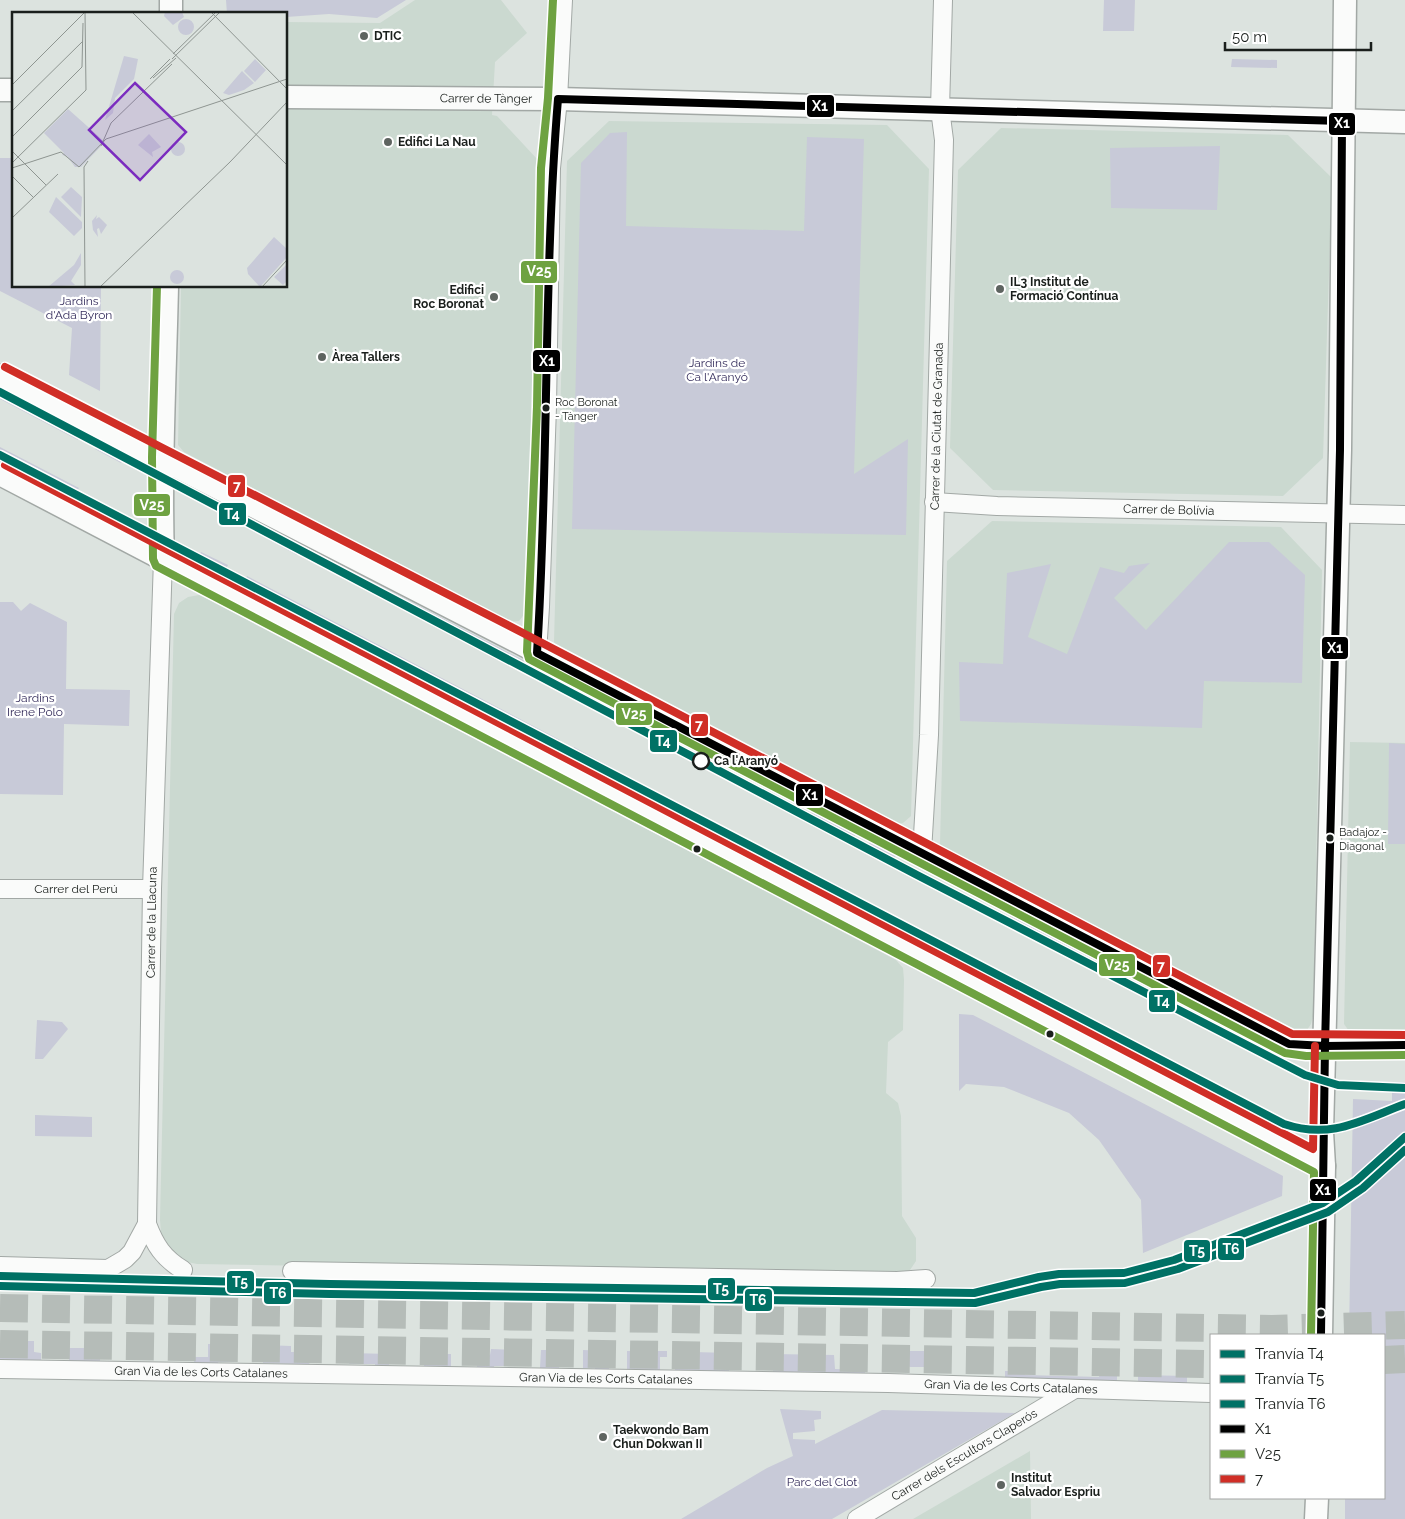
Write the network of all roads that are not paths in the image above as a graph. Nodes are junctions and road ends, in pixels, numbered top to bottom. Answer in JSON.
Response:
{"nodes":[{"id":1,"x":563,"y":0,"type":"edge"},
{"id":2,"x":943,"y":0,"type":"edge"},
{"id":3,"x":1345,"y":0,"type":"edge"},
{"id":4,"x":288,"y":97,"type":"edge"},
{"id":5,"x":558,"y":99,"type":"junction"},
{"id":6,"x":940,"y":109,"type":"junction"},
{"id":7,"x":1342,"y":120,"type":"junction"},
{"id":8,"x":1405,"y":122,"type":"edge"},
{"id":9,"x":167,"y":288,"type":"edge"},
{"id":10,"x":0,"y":376,"type":"edge"},
{"id":11,"x":161,"y":459,"type":"junction"},
{"id":12,"x":0,"y":474,"type":"edge"},
{"id":13,"x":934,"y":502,"type":"junction"},
{"id":14,"x":1338,"y":513,"type":"junction"},
{"id":15,"x":1405,"y":515,"type":"edge"},
{"id":16,"x":163,"y":559,"type":"junction"},
{"id":17,"x":536,"y":653,"type":"junction"},
{"id":18,"x":922,"y":852,"type":"junction"},
{"id":19,"x":0,"y":888,"type":"edge"},
{"id":20,"x":152,"y":889,"type":"junction"},
{"id":21,"x":1405,"y":1045,"type":"edge"},
{"id":22,"x":1325,"y":1046,"type":"junction"},
{"id":23,"x":1324,"y":1166,"type":"junction"},
{"id":24,"x":147,"y":1224,"type":"junction"},
{"id":25,"x":0,"y":1266,"type":"edge"},
{"id":26,"x":183,"y":1270,"type":"dead end"},
{"id":27,"x":292,"y":1271,"type":"dead end"},
{"id":28,"x":926,"y":1278,"type":"dead end"},
{"id":29,"x":1320,"y":1334,"type":"edge"},
{"id":30,"x":0,"y":1369,"type":"edge"},
{"id":31,"x":1072,"y":1390,"type":"junction"},
{"id":32,"x":1210,"y":1393,"type":"edge"},
{"id":33,"x":1317,"y":1499,"type":"edge"},
{"id":34,"x":857,"y":1519,"type":"edge"},
{"id":35,"x":1316,"y":1519,"type":"edge"}],
"edges":[{"from":1,"to":5,"type":"street"},
{"from":2,"to":6,"type":"street","name":"Carrer de la Ciutat de Granada"},
{"from":3,"to":7,"type":"street"},
{"from":4,"to":5,"type":"street","name":"Carrer de Tànger"},
{"from":5,"to":6,"type":"street","name":"Carrer de Tànger"},
{"from":5,"to":17,"type":"street"},
{"from":6,"to":7,"type":"street","name":"Carrer de Tànger"},
{"from":6,"to":13,"type":"street","name":"Carrer de la Ciutat de Granada"},
{"from":7,"to":8,"type":"street","name":"Carrer de Tànger"},
{"from":7,"to":14,"type":"street"},
{"from":9,"to":11,"type":"street"},
{"from":10,"to":11,"type":"street"},
{"from":11,"to":16,"type":"street"},
{"from":11,"to":17,"type":"street"},
{"from":12,"to":16,"type":"street"},
{"from":13,"to":14,"type":"street","name":"Carrer de Bolívia"},
{"from":13,"to":18,"type":"street","name":"Carrer de la Ciutat de Granada"},
{"from":14,"to":15,"type":"street","name":"Carrer de Bolívia"},
{"from":14,"to":22,"type":"street"},
{"from":16,"to":20,"type":"street","name":"Carrer de la Llacuna"},
{"from":16,"to":23,"type":"street"},
{"from":17,"to":18,"type":"street"},
{"from":18,"to":22,"type":"street"},
{"from":19,"to":20,"type":"street","name":"Carrer del Perú"},
{"from":20,"to":24,"type":"street","name":"Carrer de la Llacuna"},
{"from":21,"to":22,"type":"street"},
{"from":22,"to":23,"type":"street"},
{"from":23,"to":29,"type":"street"},
{"from":24,"to":25,"type":"street","name":"Carrer de la Llacuna"},
{"from":24,"to":26,"type":"street"},
{"from":27,"to":28,"type":"street"},
{"from":30,"to":31,"type":"street","name":"Gran Via de les Corts Catalanes"},
{"from":31,"to":32,"type":"street","name":"Gran Via de les Corts Catalanes"},
{"from":31,"to":34,"type":"street","name":"Carrer dels Escultors Claperós"},
{"from":33,"to":35,"type":"street"}]}
